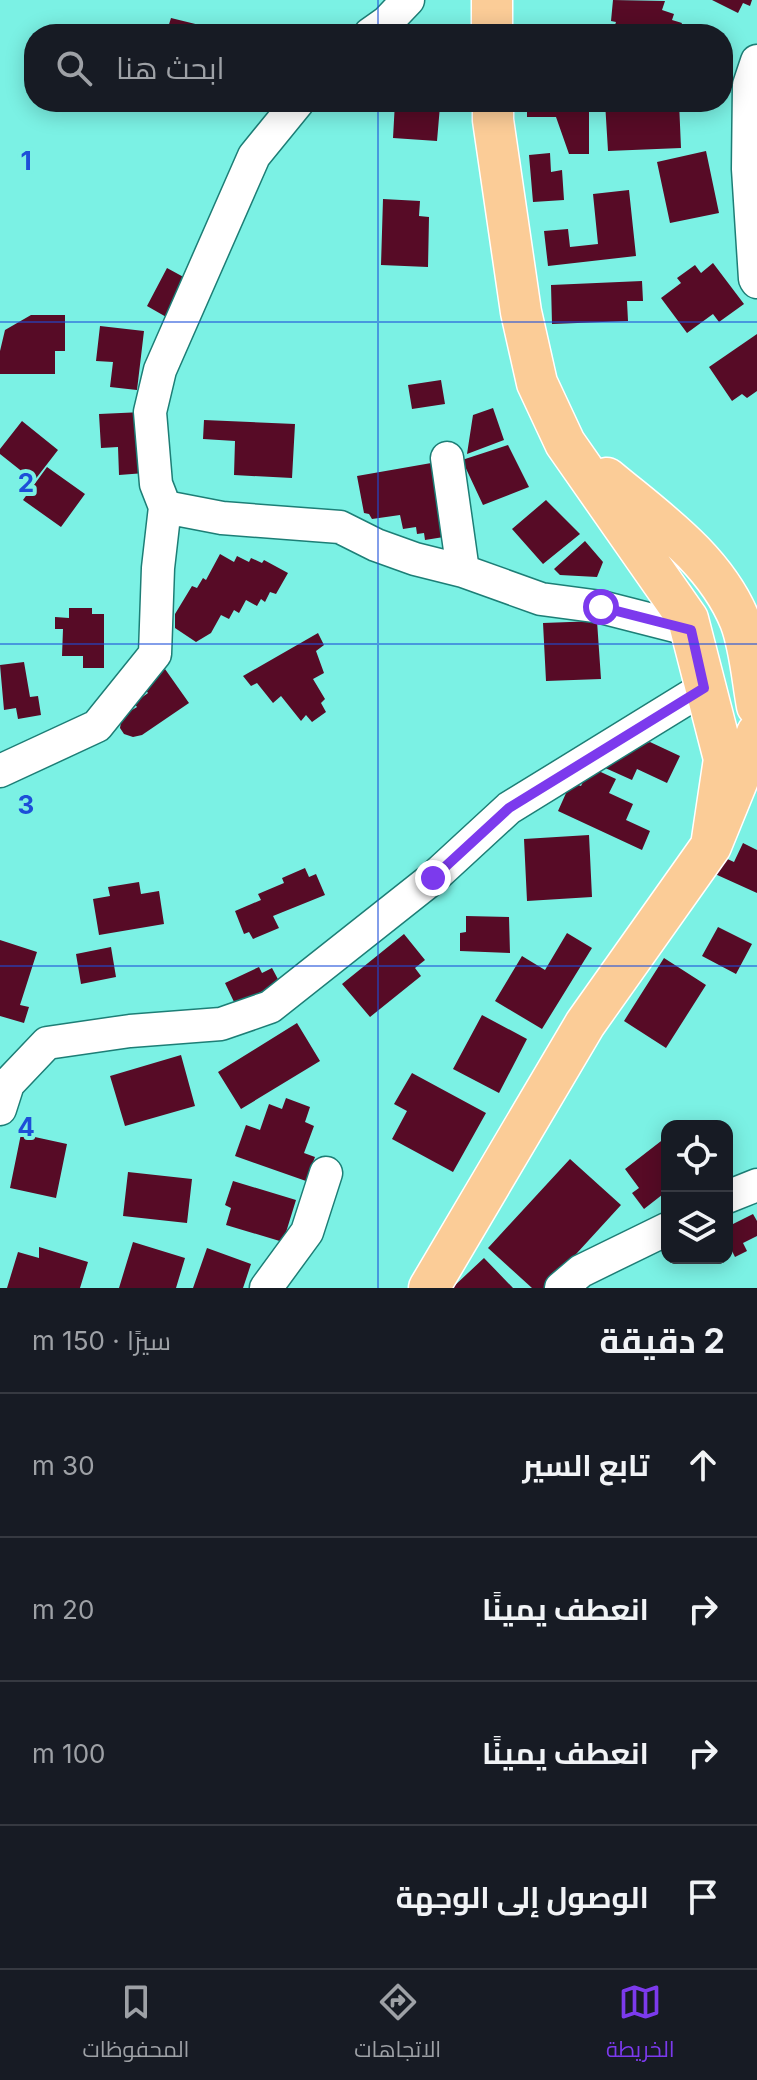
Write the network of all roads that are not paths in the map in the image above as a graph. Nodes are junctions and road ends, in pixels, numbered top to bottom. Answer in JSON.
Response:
{"nodes":[{"id":1,"x":408,"y":0,"type":"edge"},
{"id":2,"x":492,"y":0,"type":"edge"},
{"id":3,"x":384,"y":24,"type":"edge"},
{"id":4,"x":492,"y":24,"type":"edge"},
{"id":5,"x":757,"y":61,"type":"edge"},
{"id":6,"x":290,"y":112,"type":"edge"},
{"id":7,"x":493,"y":112,"type":"edge"},
{"id":8,"x":757,"y":282,"type":"edge"},
{"id":9,"x":565,"y":443,"type":"junction"},
{"id":10,"x":447,"y":458,"type":"dead end"},
{"id":11,"x":165,"y":507,"type":"junction"},
{"id":12,"x":463,"y":571,"type":"junction"},
{"id":13,"x":691,"y":630,"type":"junction"},
{"id":14,"x":750,"y":637,"type":"edge"},
{"id":15,"x":704,"y":688,"type":"junction"},
{"id":16,"x":757,"y":706,"type":"edge"},
{"id":17,"x":757,"y":733,"type":"edge"},
{"id":18,"x":0,"y":771,"type":"edge"},
{"id":19,"x":711,"y":846,"type":"junction"},
{"id":20,"x":0,"y":1109,"type":"edge"},
{"id":21,"x":326,"y":1173,"type":"dead end"},
{"id":22,"x":757,"y":1185,"type":"edge"},
{"id":23,"x":733,"y":1195,"type":"edge"},
{"id":24,"x":661,"y":1232,"type":"edge"},
{"id":25,"x":266,"y":1288,"type":"edge"},
{"id":26,"x":429,"y":1288,"type":"edge"},
{"id":27,"x":561,"y":1288,"type":"edge"}],
"edges":[{"from":1,"to":3,"type":"street"},
{"from":2,"to":4,"type":"main road"},
{"from":5,"to":8,"type":"street"},
{"from":6,"to":11,"type":"street"},
{"from":7,"to":9,"type":"main road"},
{"from":9,"to":13,"type":"main road"},
{"from":9,"to":14,"type":"main road"},
{"from":10,"to":12,"type":"street"},
{"from":11,"to":12,"type":"street"},
{"from":11,"to":18,"type":"street"},
{"from":12,"to":13,"type":"street"},
{"from":13,"to":15,"type":"main road"},
{"from":14,"to":16,"type":"main road"},
{"from":15,"to":19,"type":"main road"},
{"from":15,"to":20,"type":"street"},
{"from":17,"to":19,"type":"main road"},
{"from":19,"to":26,"type":"main road"},
{"from":21,"to":25,"type":"street"},
{"from":22,"to":23,"type":"street"},
{"from":24,"to":27,"type":"street"}]}
